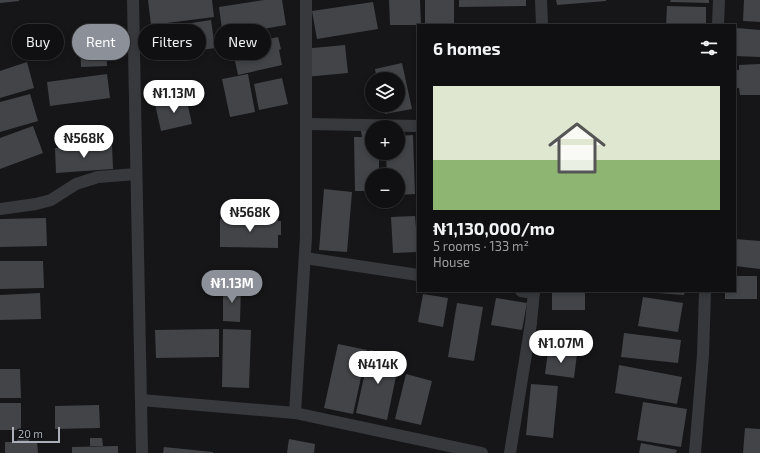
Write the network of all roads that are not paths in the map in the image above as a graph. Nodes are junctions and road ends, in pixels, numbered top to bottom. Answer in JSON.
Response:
{"nodes":[{"id":1,"x":133,"y":0,"type":"edge"},
{"id":2,"x":306,"y":0,"type":"edge"},
{"id":3,"x":541,"y":0,"type":"edge"},
{"id":4,"x":719,"y":0,"type":"edge"},
{"id":5,"x":542,"y":24,"type":"edge"},
{"id":6,"x":718,"y":24,"type":"edge"},
{"id":7,"x":307,"y":124,"type":"junction"},
{"id":8,"x":417,"y":126,"type":"edge"},
{"id":9,"x":136,"y":174,"type":"junction"},
{"id":10,"x":0,"y":208,"type":"edge"},
{"id":11,"x":305,"y":258,"type":"junction"},
{"id":12,"x":417,"y":275,"type":"edge"},
{"id":13,"x":534,"y":292,"type":"edge"},
{"id":14,"x":705,"y":292,"type":"edge"},
{"id":15,"x":141,"y":400,"type":"junction"},
{"id":16,"x":295,"y":413,"type":"junction"},
{"id":17,"x":142,"y":453,"type":"edge"},
{"id":18,"x":482,"y":453,"type":"edge"},
{"id":19,"x":510,"y":453,"type":"edge"},
{"id":20,"x":695,"y":453,"type":"edge"}],
"edges":[{"from":1,"to":9,"type":"street"},
{"from":2,"to":7,"type":"street"},
{"from":3,"to":5,"type":"street"},
{"from":4,"to":6,"type":"street"},
{"from":7,"to":8,"type":"street"},
{"from":7,"to":11,"type":"street"},
{"from":9,"to":10,"type":"street"},
{"from":9,"to":15,"type":"street"},
{"from":11,"to":12,"type":"street"},
{"from":11,"to":16,"type":"street"},
{"from":13,"to":19,"type":"street"},
{"from":14,"to":20,"type":"street"},
{"from":15,"to":16,"type":"street"},
{"from":15,"to":17,"type":"street"},
{"from":16,"to":18,"type":"street"}]}
